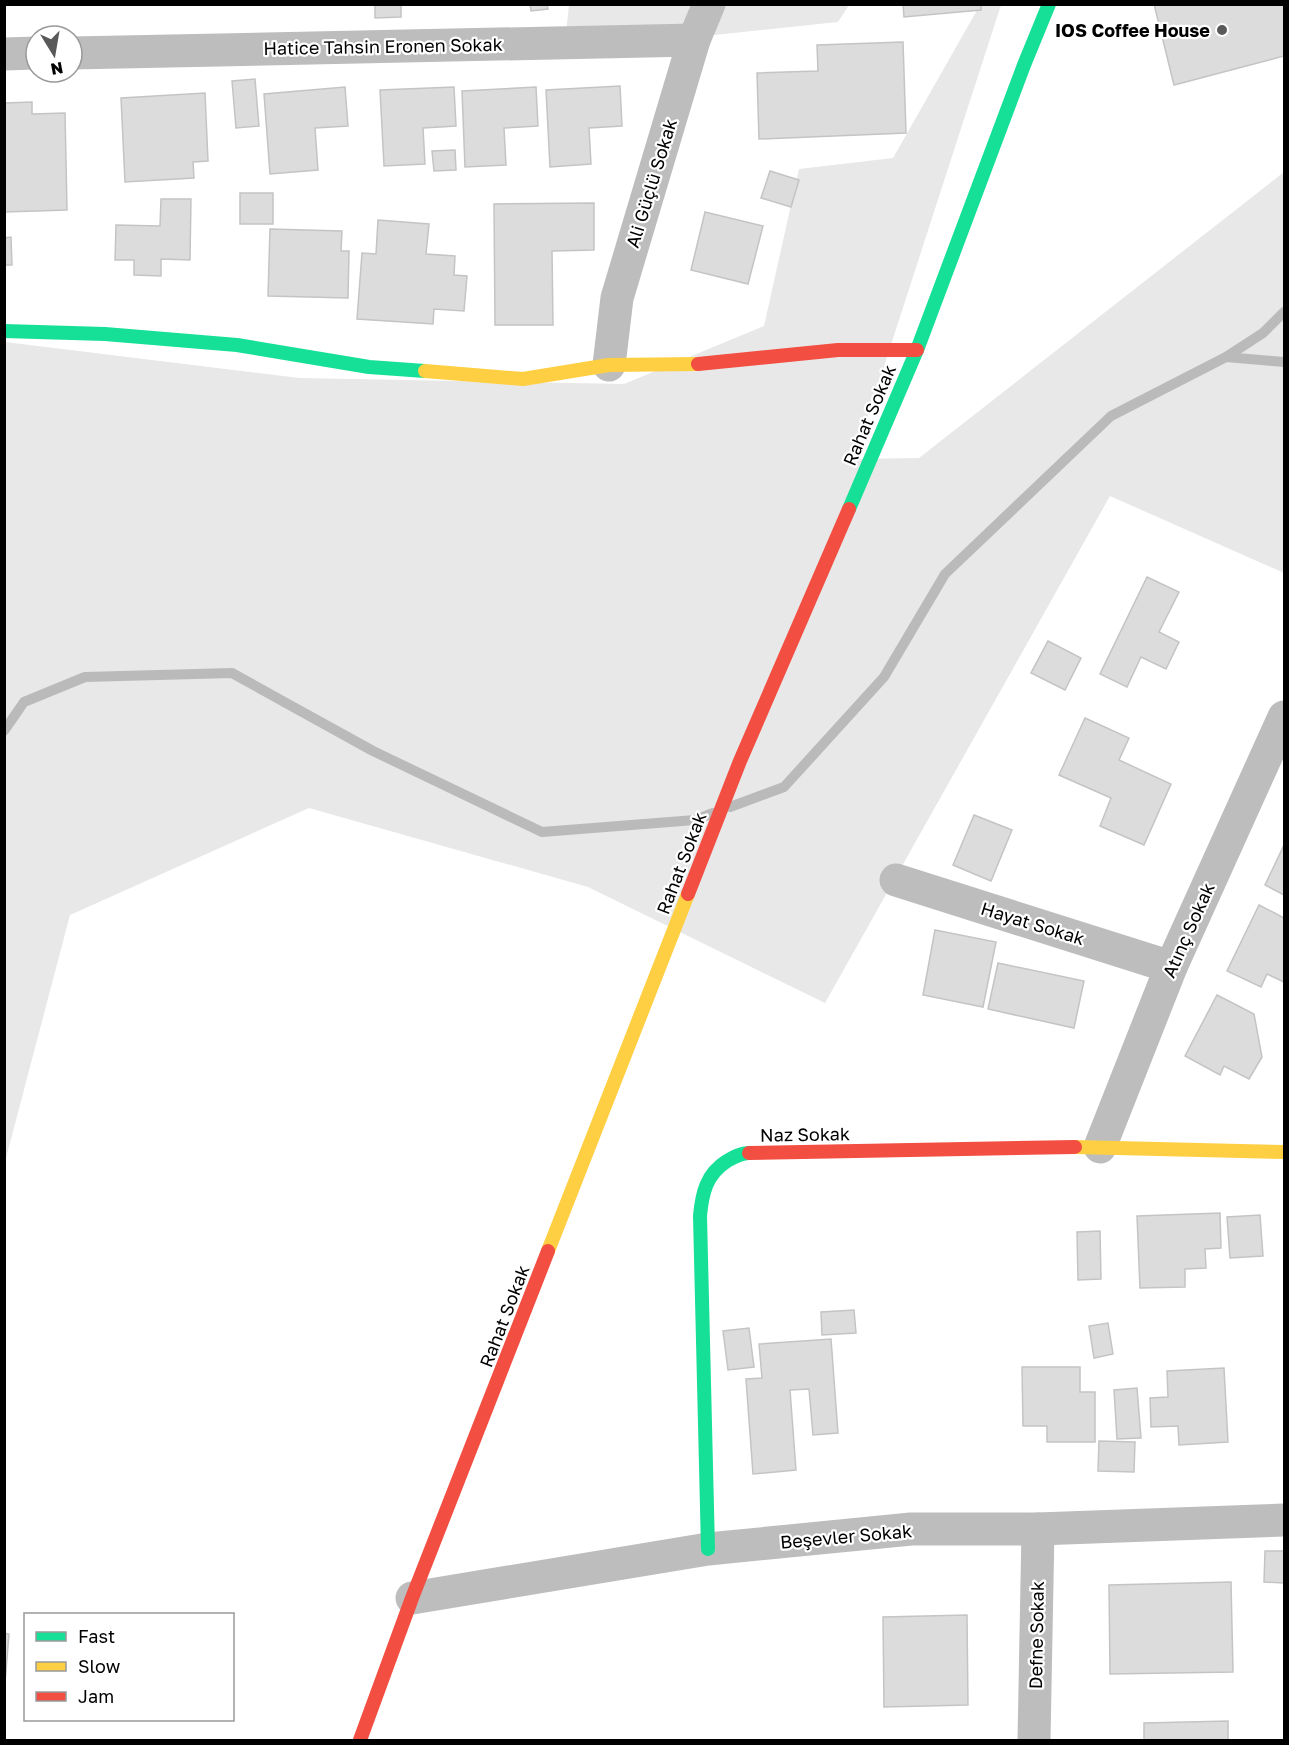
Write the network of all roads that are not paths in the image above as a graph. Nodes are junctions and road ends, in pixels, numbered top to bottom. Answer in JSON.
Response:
{"nodes":[{"id":1,"x":709,"y":4,"type":"edge"},
{"id":2,"x":1049,"y":4,"type":"edge"},
{"id":3,"x":694,"y":40,"type":"junction"},
{"id":4,"x":24,"y":53,"type":"edge"},
{"id":5,"x":84,"y":53,"type":"edge"},
{"id":6,"x":4,"y":54,"type":"edge"},
{"id":7,"x":4,"y":331,"type":"edge"},
{"id":8,"x":917,"y":350,"type":"junction"},
{"id":9,"x":609,"y":364,"type":"junction"},
{"id":10,"x":1284,"y":717,"type":"edge"},
{"id":11,"x":896,"y":880,"type":"dead end"},
{"id":12,"x":1171,"y":967,"type":"junction"},
{"id":13,"x":1100,"y":1147,"type":"junction"},
{"id":14,"x":1284,"y":1152,"type":"edge"},
{"id":15,"x":1284,"y":1520,"type":"edge"},
{"id":16,"x":1038,"y":1529,"type":"junction"},
{"id":17,"x":708,"y":1549,"type":"junction"},
{"id":18,"x":412,"y":1598,"type":"junction"},
{"id":19,"x":360,"y":1740,"type":"edge"},
{"id":20,"x":1034,"y":1740,"type":"edge"}],
"edges":[{"from":1,"to":3,"type":"street","name":"Ali Güçlü Sokak"},
{"from":2,"to":8,"type":"street","name":"Rahat Sokak"},
{"from":3,"to":5,"type":"street","name":"Hatice Tahsin Eronen Sokak"},
{"from":3,"to":9,"type":"street","name":"Ali Güçlü Sokak"},
{"from":4,"to":6,"type":"street"},
{"from":7,"to":9,"type":"street"},
{"from":8,"to":9,"type":"street"},
{"from":8,"to":18,"type":"street","name":"Rahat Sokak"},
{"from":10,"to":12,"type":"street","name":"Atınç Sokak"},
{"from":11,"to":12,"type":"street","name":"Hayat Sokak"},
{"from":12,"to":13,"type":"street","name":"Atınç Sokak"},
{"from":13,"to":14,"type":"street","name":"Naz Sokak"},
{"from":13,"to":17,"type":"street","name":"Naz Sokak"},
{"from":15,"to":16,"type":"street","name":"Beşevler Sokak"},
{"from":16,"to":17,"type":"street","name":"Beşevler Sokak"},
{"from":16,"to":20,"type":"street","name":"Defne Sokak"},
{"from":17,"to":18,"type":"street","name":"Beşevler Sokak"},
{"from":18,"to":19,"type":"street","name":"Rahat Sokak"}]}
